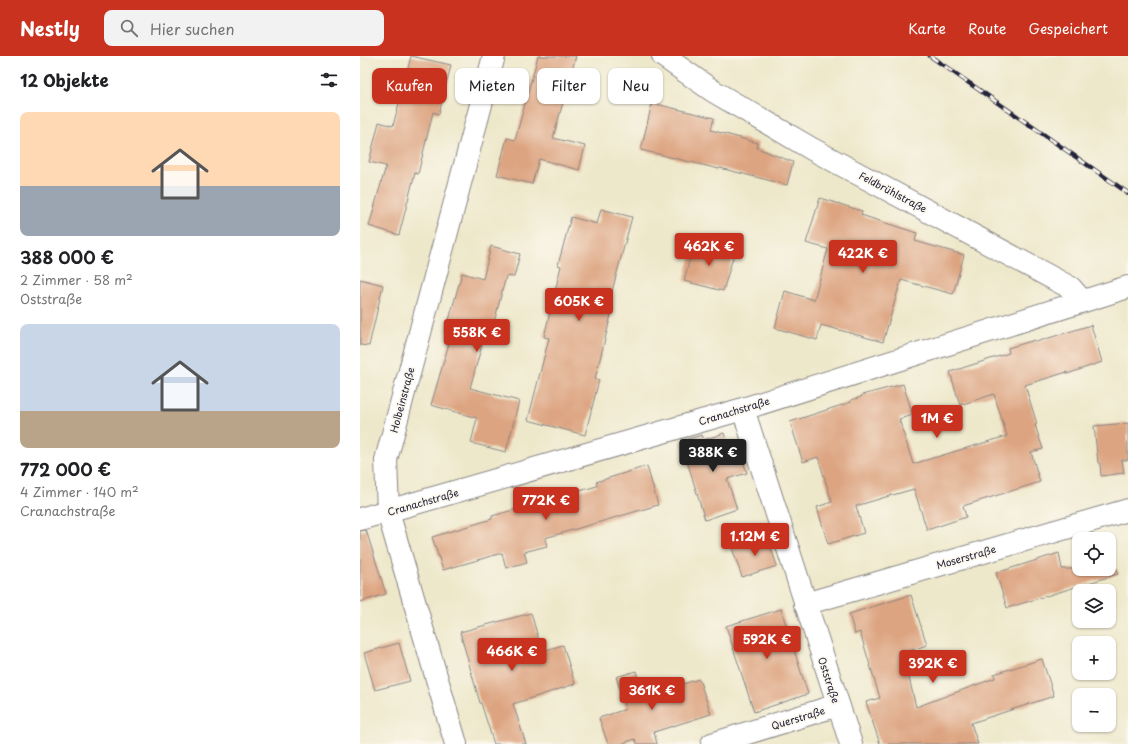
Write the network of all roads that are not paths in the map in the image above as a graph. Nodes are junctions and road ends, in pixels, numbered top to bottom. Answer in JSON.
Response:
{"nodes":[{"id":1,"x":494,"y":56,"type":"edge"},
{"id":2,"x":663,"y":56,"type":"edge"},
{"id":3,"x":1128,"y":286,"type":"edge"},
{"id":4,"x":1082,"y":301,"type":"junction"},
{"id":5,"x":743,"y":409,"type":"junction"},
{"id":6,"x":1128,"y":510,"type":"edge"},
{"id":7,"x":388,"y":512,"type":"junction"},
{"id":8,"x":360,"y":519,"type":"edge"},
{"id":9,"x":805,"y":604,"type":"junction"},
{"id":10,"x":838,"y":705,"type":"junction"},
{"id":11,"x":456,"y":744,"type":"edge"},
{"id":12,"x":712,"y":744,"type":"edge"},
{"id":13,"x":851,"y":744,"type":"edge"}],
"edges":[{"from":1,"to":7,"type":"street","name":"Holbeinstraße"},
{"from":2,"to":4,"type":"street","name":"Feldbrühlstraße"},
{"from":3,"to":4,"type":"street"},
{"from":4,"to":5,"type":"street","name":"Cranachstraße"},
{"from":5,"to":7,"type":"street","name":"Cranachstraße"},
{"from":5,"to":9,"type":"street","name":"Oststraße"},
{"from":6,"to":9,"type":"street","name":"Moserstraße"},
{"from":7,"to":8,"type":"street","name":"Cranachstraße"},
{"from":7,"to":11,"type":"street","name":"Holbeinstraße"},
{"from":9,"to":10,"type":"street","name":"Oststraße"},
{"from":10,"to":12,"type":"street","name":"Querstraße"},
{"from":10,"to":13,"type":"street","name":"Oststraße"}]}
